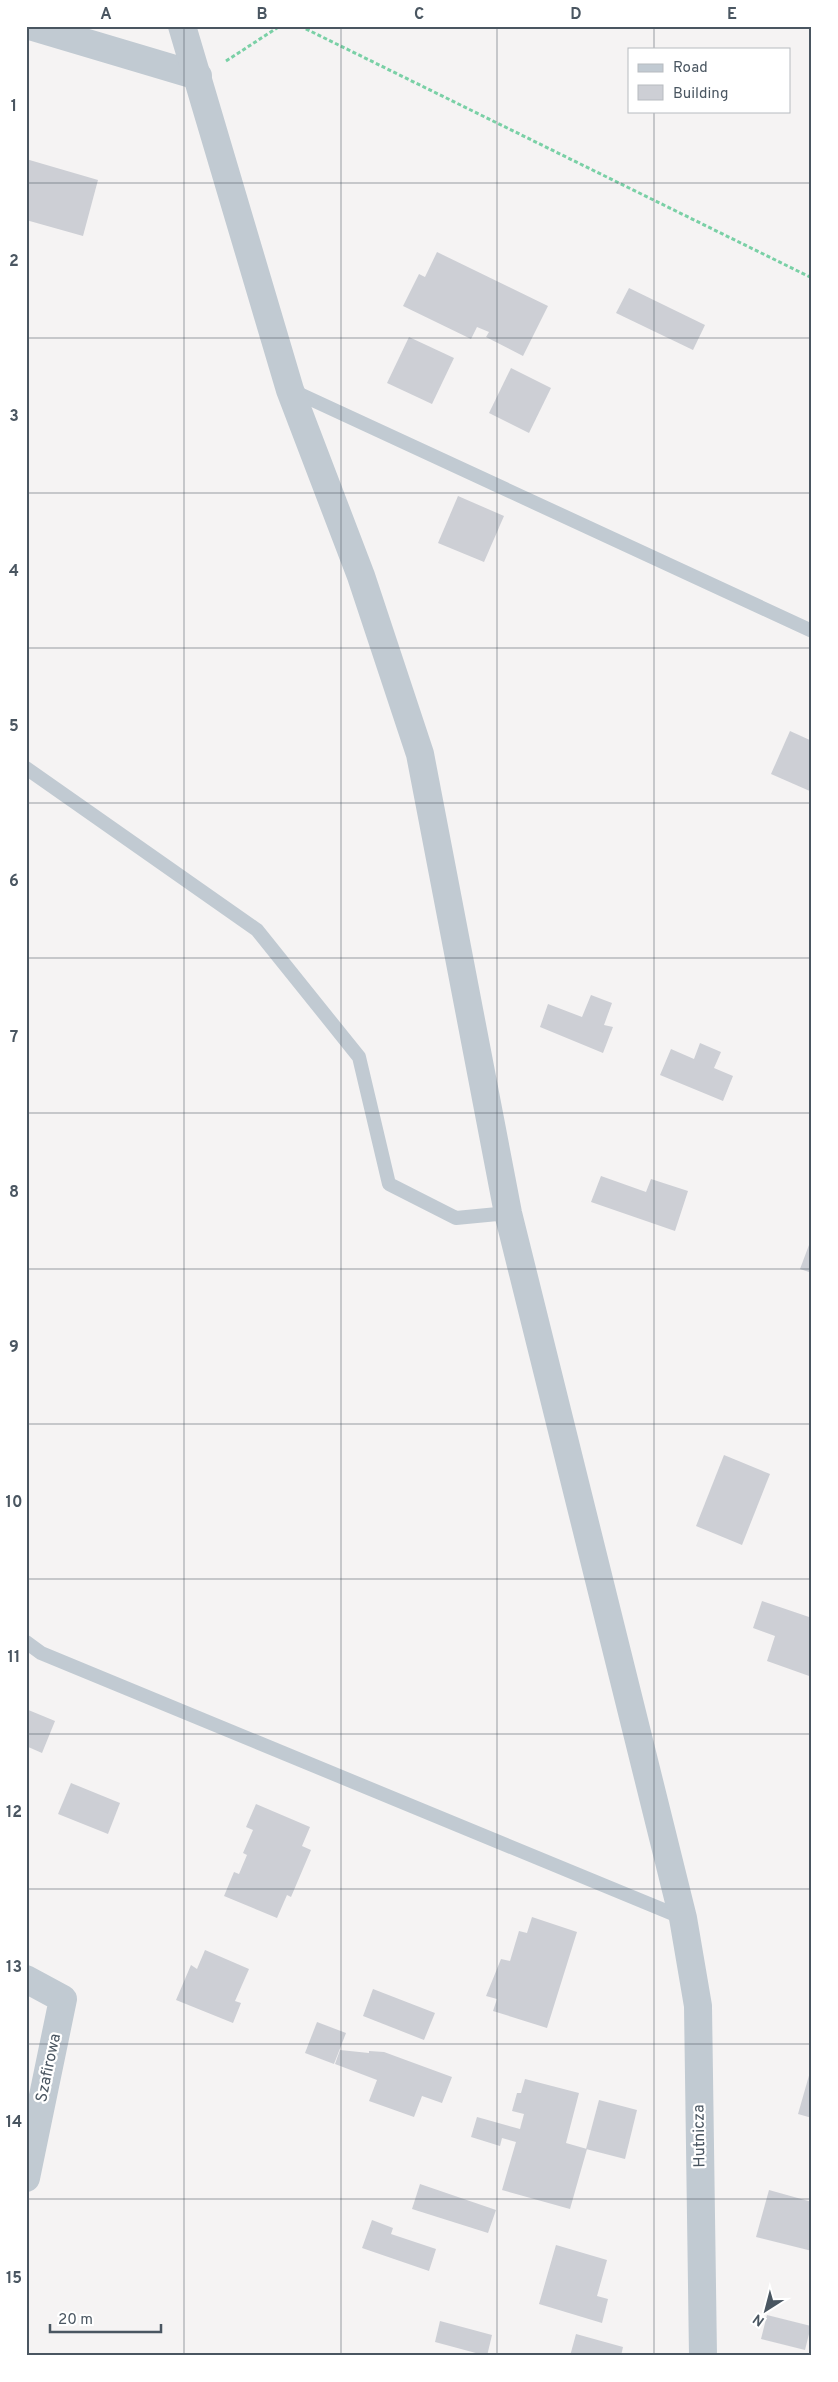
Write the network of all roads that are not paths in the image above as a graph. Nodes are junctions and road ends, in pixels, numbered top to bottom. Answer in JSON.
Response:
{"nodes":[{"id":1,"x":30,"y":26,"type":"edge"},
{"id":2,"x":182,"y":26,"type":"edge"},
{"id":3,"x":198,"y":76,"type":"junction"},
{"id":4,"x":290,"y":390,"type":"junction"},
{"id":5,"x":812,"y":630,"type":"edge"},
{"id":6,"x":26,"y":768,"type":"edge"},
{"id":7,"x":508,"y":1213,"type":"junction"},
{"id":8,"x":26,"y":1642,"type":"edge"},
{"id":9,"x":683,"y":1918,"type":"junction"},
{"id":10,"x":26,"y":1979,"type":"edge"},
{"id":11,"x":26,"y":2178,"type":"edge"},
{"id":12,"x":703,"y":2356,"type":"edge"}],
"edges":[{"from":1,"to":3,"type":"street"},
{"from":2,"to":3,"type":"street","name":"Hutnicza"},
{"from":3,"to":4,"type":"street","name":"Hutnicza"},
{"from":4,"to":5,"type":"lane"},
{"from":4,"to":7,"type":"street","name":"Hutnicza"},
{"from":6,"to":7,"type":"lane"},
{"from":7,"to":9,"type":"street","name":"Hutnicza"},
{"from":8,"to":9,"type":"lane"},
{"from":9,"to":12,"type":"street","name":"Hutnicza"},
{"from":10,"to":11,"type":"street","name":"Szafirowa"}]}
